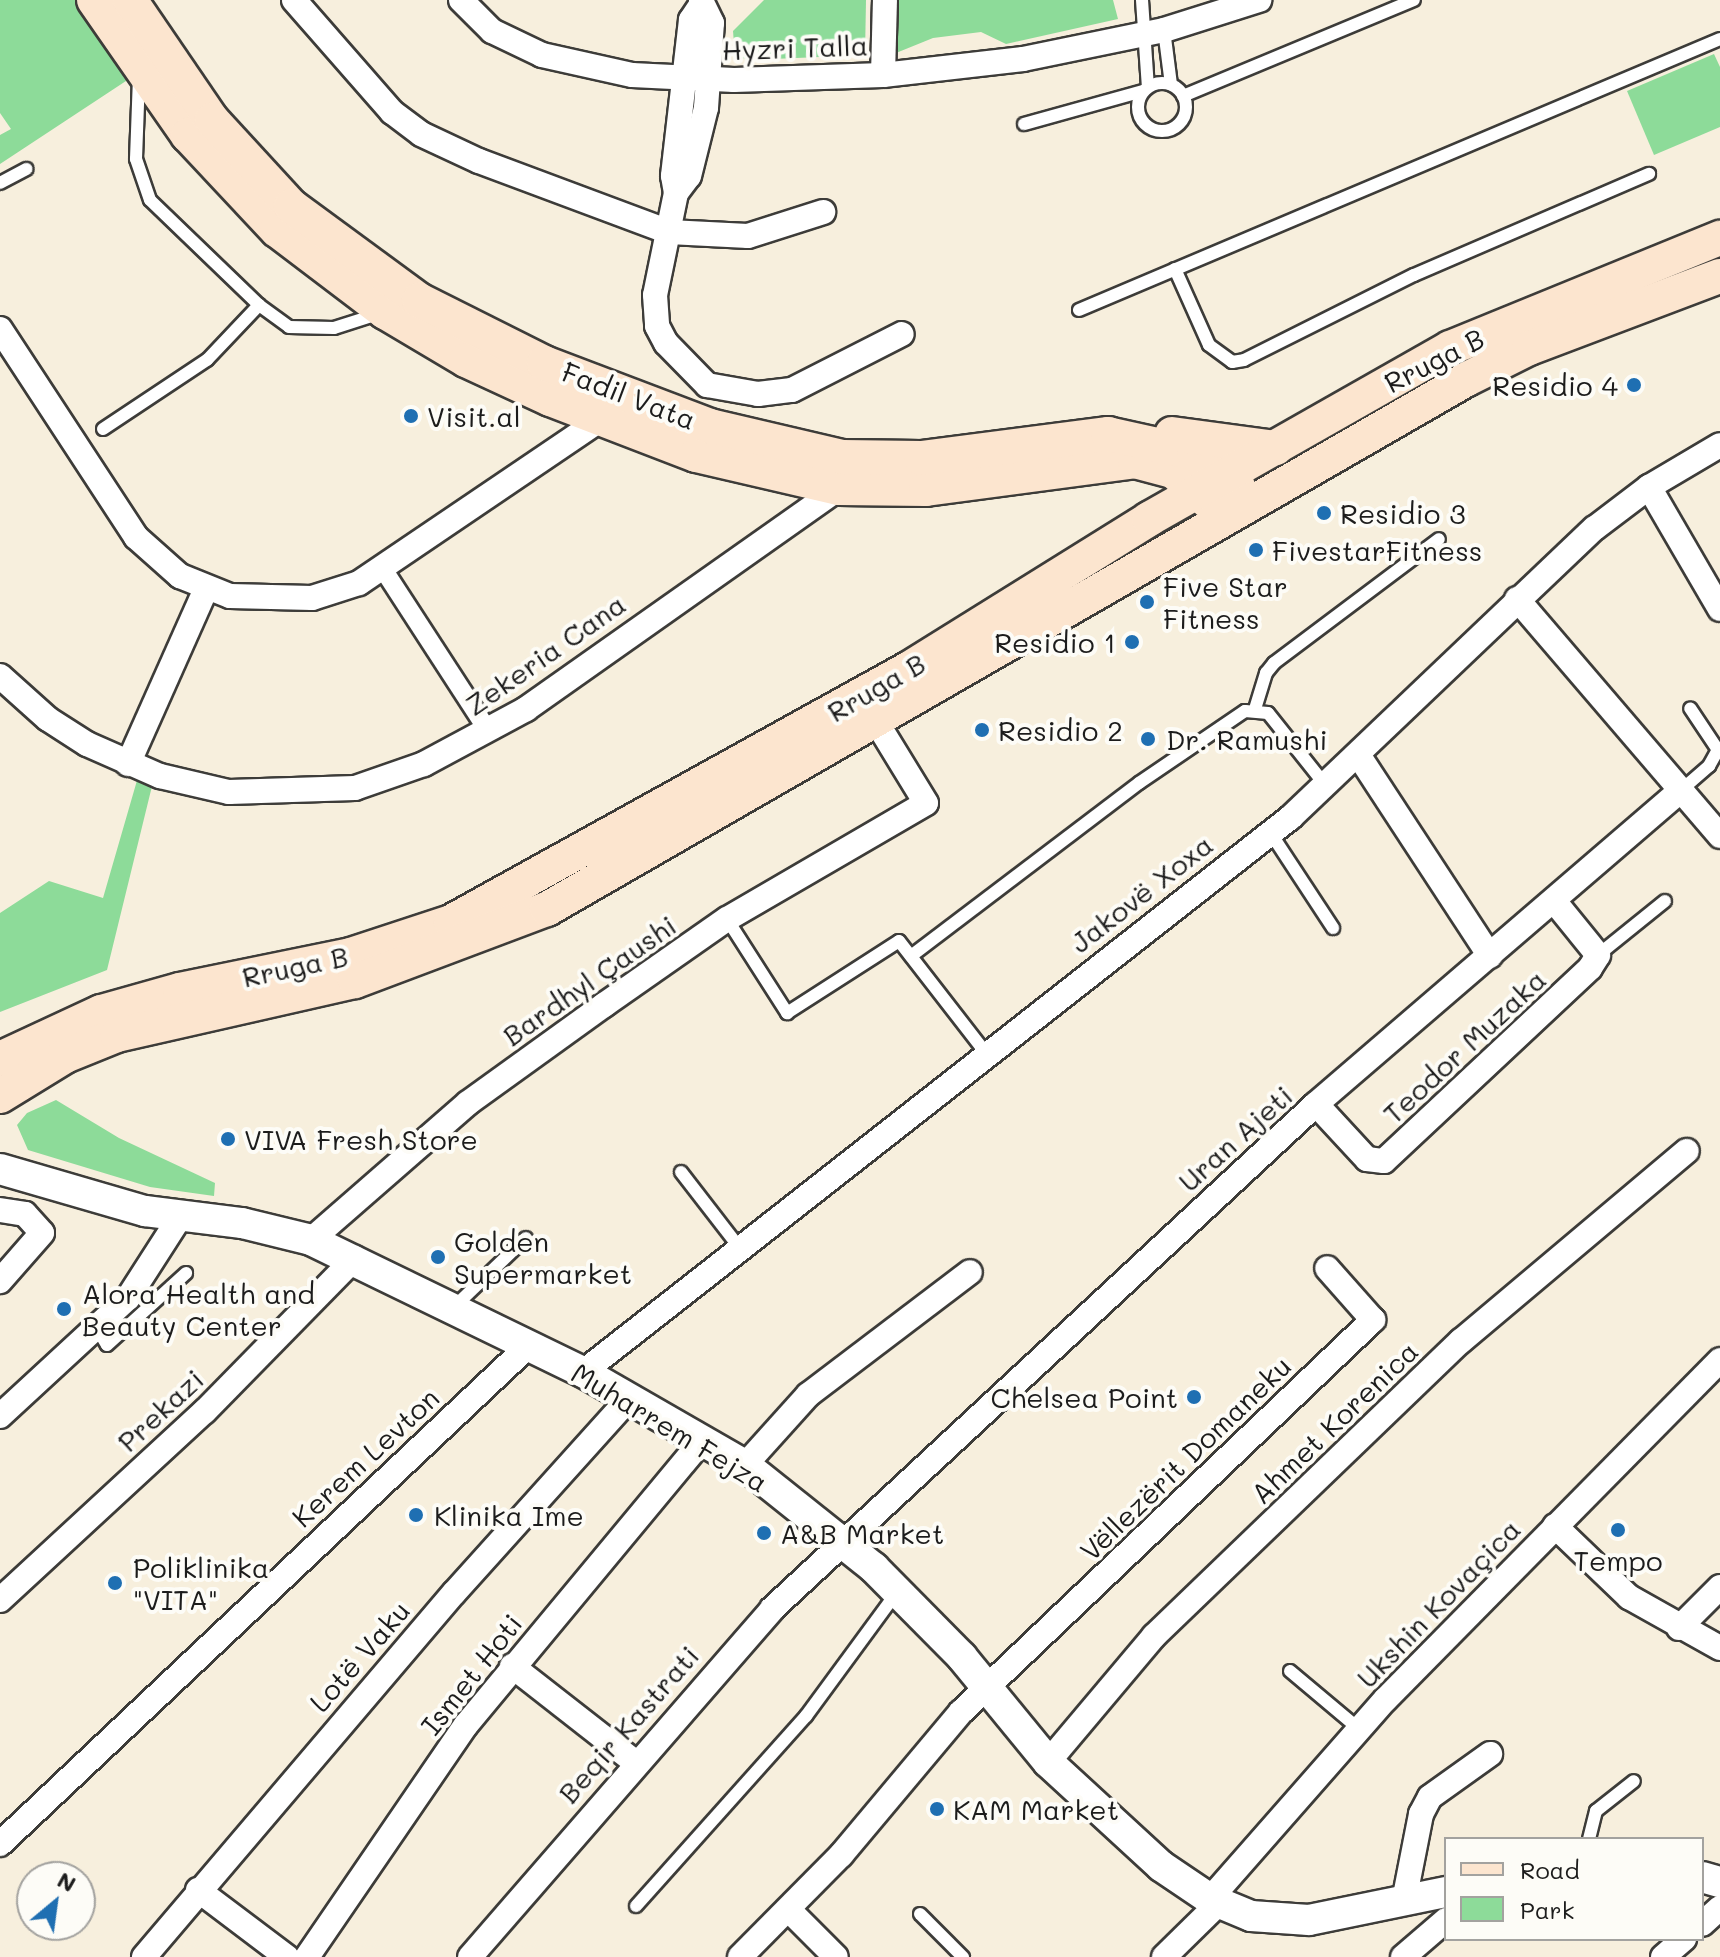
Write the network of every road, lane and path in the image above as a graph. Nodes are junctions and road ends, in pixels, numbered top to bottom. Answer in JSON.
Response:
{"nodes":[{"id":1,"x":94,"y":0,"type":"edge"},
{"id":2,"x":130,"y":0,"type":"edge"},
{"id":3,"x":294,"y":0,"type":"edge"},
{"id":4,"x":461,"y":0,"type":"edge"},
{"id":5,"x":885,"y":0,"type":"edge"},
{"id":6,"x":1142,"y":0,"type":"edge"},
{"id":7,"x":1259,"y":0,"type":"edge"},
{"id":8,"x":1414,"y":0,"type":"edge"},
{"id":9,"x":705,"y":2,"type":"edge"},
{"id":10,"x":1156,"y":32,"type":"junction"},
{"id":11,"x":1720,"y":39,"type":"edge"},
{"id":12,"x":140,"y":70,"type":"junction"},
{"id":13,"x":883,"y":75,"type":"junction"},
{"id":14,"x":698,"y":79,"type":"junction"},
{"id":15,"x":1171,"y":85,"type":"junction"},
{"id":16,"x":1146,"y":89,"type":"junction"},
{"id":17,"x":1183,"y":96,"type":"junction"},
{"id":18,"x":1024,"y":124,"type":"dead end"},
{"id":19,"x":26,"y":169,"type":"dead end"},
{"id":20,"x":1649,"y":174,"type":"dead end"},
{"id":21,"x":0,"y":183,"type":"edge"},
{"id":22,"x":823,"y":212,"type":"dead end"},
{"id":23,"x":669,"y":232,"type":"junction"},
{"id":24,"x":1720,"y":238,"type":"edge"},
{"id":25,"x":1175,"y":269,"type":"junction"},
{"id":26,"x":1720,"y":276,"type":"edge"},
{"id":27,"x":259,"y":305,"type":"junction"},
{"id":28,"x":1079,"y":310,"type":"dead end"},
{"id":29,"x":385,"y":312,"type":"junction"},
{"id":30,"x":0,"y":329,"type":"edge"},
{"id":31,"x":902,"y":334,"type":"dead end"},
{"id":32,"x":600,"y":420,"type":"junction"},
{"id":33,"x":103,"y":429,"type":"dead end"},
{"id":34,"x":1720,"y":445,"type":"edge"},
{"id":35,"x":1108,"y":447,"type":"junction"},
{"id":36,"x":1276,"y":448,"type":"junction"},
{"id":37,"x":1211,"y":484,"type":"junction"},
{"id":38,"x":1649,"y":487,"type":"junction"},
{"id":39,"x":839,"y":488,"type":"junction"},
{"id":40,"x":1238,"y":507,"type":"junction"},
{"id":41,"x":1149,"y":519,"type":"junction"},
{"id":42,"x":1439,"y":539,"type":"dead end"},
{"id":43,"x":383,"y":569,"type":"junction"},
{"id":44,"x":206,"y":589,"type":"junction"},
{"id":45,"x":1717,"y":598,"type":"edge"},
{"id":46,"x":1517,"y":599,"type":"junction"},
{"id":47,"x":0,"y":676,"type":"edge"},
{"id":48,"x":1690,"y":708,"type":"dead end"},
{"id":49,"x":1255,"y":709,"type":"junction"},
{"id":50,"x":877,"y":723,"type":"junction"},
{"id":51,"x":489,"y":732,"type":"junction"},
{"id":52,"x":1359,"y":756,"type":"junction"},
{"id":53,"x":128,"y":764,"type":"junction"},
{"id":54,"x":1326,"y":786,"type":"junction"},
{"id":55,"x":1679,"y":792,"type":"junction"},
{"id":56,"x":1270,"y":832,"type":"junction"},
{"id":57,"x":1720,"y":836,"type":"edge"},
{"id":58,"x":1665,"y":901,"type":"dead end"},
{"id":59,"x":1555,"y":902,"type":"junction"},
{"id":60,"x":727,"y":919,"type":"junction"},
{"id":61,"x":1333,"y":928,"type":"dead end"},
{"id":62,"x":1598,"y":955,"type":"junction"},
{"id":63,"x":911,"y":956,"type":"junction"},
{"id":64,"x":1490,"y":956,"type":"junction"},
{"id":65,"x":986,"y":1053,"type":"junction"},
{"id":66,"x":0,"y":1059,"type":"edge"},
{"id":67,"x":0,"y":1096,"type":"edge"},
{"id":68,"x":1316,"y":1104,"type":"junction"},
{"id":69,"x":1687,"y":1151,"type":"dead end"},
{"id":70,"x":0,"y":1169,"type":"edge"},
{"id":71,"x":681,"y":1172,"type":"dead end"},
{"id":72,"x":0,"y":1210,"type":"edge"},
{"id":73,"x":180,"y":1217,"type":"junction"},
{"id":74,"x":526,"y":1238,"type":"dead end"},
{"id":75,"x":311,"y":1240,"type":"junction"},
{"id":76,"x":739,"y":1247,"type":"junction"},
{"id":77,"x":355,"y":1258,"type":"junction"},
{"id":78,"x":1327,"y":1268,"type":"dead end"},
{"id":79,"x":970,"y":1272,"type":"dead end"},
{"id":80,"x":186,"y":1273,"type":"dead end"},
{"id":81,"x":0,"y":1281,"type":"edge"},
{"id":82,"x":453,"y":1308,"type":"junction"},
{"id":83,"x":98,"y":1330,"type":"junction"},
{"id":84,"x":527,"y":1347,"type":"junction"},
{"id":85,"x":1720,"y":1360,"type":"edge"},
{"id":86,"x":583,"y":1372,"type":"junction"},
{"id":87,"x":627,"y":1401,"type":"junction"},
{"id":88,"x":0,"y":1416,"type":"edge"},
{"id":89,"x":702,"y":1441,"type":"junction"},
{"id":90,"x":745,"y":1465,"type":"junction"},
{"id":91,"x":1555,"y":1526,"type":"junction"},
{"id":92,"x":845,"y":1543,"type":"junction"},
{"id":93,"x":1720,"y":1587,"type":"edge"},
{"id":94,"x":897,"y":1592,"type":"junction"},
{"id":95,"x":0,"y":1600,"type":"edge"},
{"id":96,"x":1679,"y":1628,"type":"junction"},
{"id":97,"x":1720,"y":1648,"type":"edge"},
{"id":98,"x":512,"y":1666,"type":"junction"},
{"id":99,"x":1290,"y":1671,"type":"dead end"},
{"id":100,"x":988,"y":1688,"type":"junction"},
{"id":101,"x":1359,"y":1729,"type":"junction"},
{"id":102,"x":1490,"y":1754,"type":"dead end"},
{"id":103,"x":635,"y":1762,"type":"junction"},
{"id":104,"x":1048,"y":1762,"type":"junction"},
{"id":105,"x":1634,"y":1781,"type":"dead end"},
{"id":106,"x":1590,"y":1837,"type":"edge"},
{"id":107,"x":0,"y":1844,"type":"edge"},
{"id":108,"x":198,"y":1890,"type":"junction"},
{"id":109,"x":1444,"y":1892,"type":"edge"},
{"id":110,"x":1215,"y":1901,"type":"junction"},
{"id":111,"x":1404,"y":1901,"type":"junction"},
{"id":112,"x":636,"y":1906,"type":"dead end"},
{"id":113,"x":1720,"y":1908,"type":"edge"},
{"id":114,"x":789,"y":1910,"type":"junction"},
{"id":115,"x":920,"y":1914,"type":"dead end"},
{"id":116,"x":1444,"y":1922,"type":"edge"},
{"id":117,"x":1704,"y":1922,"type":"edge"},
{"id":118,"x":1682,"y":1941,"type":"edge"},
{"id":119,"x":144,"y":1957,"type":"edge"},
{"id":120,"x":287,"y":1957,"type":"edge"},
{"id":121,"x":307,"y":1957,"type":"edge"},
{"id":122,"x":470,"y":1957,"type":"edge"},
{"id":123,"x":740,"y":1957,"type":"edge"},
{"id":124,"x":836,"y":1957,"type":"edge"},
{"id":125,"x":963,"y":1957,"type":"edge"},
{"id":126,"x":1164,"y":1957,"type":"edge"},
{"id":127,"x":1403,"y":1957,"type":"edge"},
{"id":128,"x":1663,"y":1957,"type":"edge"}],
"edges":[{"from":1,"to":12,"type":"main road","name":"Fadil Vata"},
{"from":2,"to":35,"type":"main road","name":"Fadil Vata"},
{"from":3,"to":23,"type":"street"},
{"from":4,"to":14,"type":"street","name":"Hyzri Talla"},
{"from":5,"to":13,"type":"street"},
{"from":6,"to":10,"type":"lane"},
{"from":7,"to":10,"type":"street","name":"Hyzri Talla"},
{"from":8,"to":17,"type":"lane"},
{"from":9,"to":14,"type":"street"},
{"from":10,"to":13,"type":"street","name":"Hyzri Talla"},
{"from":10,"to":15,"type":"lane"},
{"from":10,"to":16,"type":"lane"},
{"from":11,"to":25,"type":"lane"},
{"from":12,"to":27,"type":"lane"},
{"from":12,"to":29,"type":"main road","name":"Fadil Vata"},
{"from":13,"to":14,"type":"street","name":"Hyzri Talla"},
{"from":14,"to":23,"type":"street"},
{"from":15,"to":16,"type":"lane"},
{"from":15,"to":17,"type":"lane"},
{"from":16,"to":17,"type":"lane"},
{"from":16,"to":18,"type":"lane"},
{"from":19,"to":21,"type":"lane"},
{"from":20,"to":25,"type":"lane"},
{"from":22,"to":23,"type":"street"},
{"from":23,"to":31,"type":"street"},
{"from":24,"to":36,"type":"main road","name":"Rruga B"},
{"from":25,"to":28,"type":"lane"},
{"from":26,"to":40,"type":"main road","name":"Rruga B"},
{"from":27,"to":29,"type":"lane"},
{"from":27,"to":33,"type":"lane"},
{"from":29,"to":32,"type":"main road","name":"Fadil Vata"},
{"from":30,"to":44,"type":"street"},
{"from":32,"to":39,"type":"main road","name":"Fadil Vata"},
{"from":32,"to":43,"type":"street"},
{"from":34,"to":38,"type":"street","name":"Jakovë Xoxa"},
{"from":35,"to":36,"type":"main road"},
{"from":35,"to":37,"type":"main road","name":"Fadil Vata"},
{"from":35,"to":39,"type":"main road","name":"Fadil Vata"},
{"from":35,"to":41,"type":"main road"},
{"from":36,"to":37,"type":"main road","name":"Rruga B"},
{"from":37,"to":40,"type":"main road","name":"Fadil Vata"},
{"from":37,"to":41,"type":"main road","name":"Rruga B"},
{"from":38,"to":45,"type":"street"},
{"from":38,"to":46,"type":"street","name":"Jakovë Xoxa"},
{"from":39,"to":51,"type":"street","name":"Zekeria Cana"},
{"from":40,"to":50,"type":"main road","name":"Rruga B"},
{"from":41,"to":66,"type":"main road","name":"Rruga B"},
{"from":42,"to":49,"type":"lane"},
{"from":43,"to":44,"type":"street"},
{"from":43,"to":51,"type":"street"},
{"from":44,"to":53,"type":"street"},
{"from":46,"to":52,"type":"street","name":"Jakovë Xoxa"},
{"from":46,"to":55,"type":"street"},
{"from":47,"to":53,"type":"street","name":"Zekeria Cana"},
{"from":48,"to":55,"type":"lane","name":"Uran Ajeti"},
{"from":49,"to":54,"type":"lane"},
{"from":49,"to":63,"type":"lane"},
{"from":50,"to":60,"type":"street","name":"Bardhyl Çaushi"},
{"from":50,"to":67,"type":"main road","name":"Rruga B"},
{"from":51,"to":53,"type":"street","name":"Zekeria Cana"},
{"from":52,"to":54,"type":"street","name":"Jakovë Xoxa"},
{"from":52,"to":64,"type":"street"},
{"from":54,"to":56,"type":"street","name":"Jakovë Xoxa"},
{"from":55,"to":57,"type":"street"},
{"from":55,"to":59,"type":"street","name":"Uran Ajeti"},
{"from":56,"to":61,"type":"lane"},
{"from":56,"to":65,"type":"street","name":"Jakovë Xoxa"},
{"from":58,"to":62,"type":"lane"},
{"from":59,"to":62,"type":"street"},
{"from":59,"to":64,"type":"street","name":"Uran Ajeti"},
{"from":60,"to":63,"type":"lane"},
{"from":60,"to":75,"type":"street","name":"Bardhyl Çaushi"},
{"from":62,"to":68,"type":"street","name":"Teodor Muzaka"},
{"from":63,"to":65,"type":"lane"},
{"from":64,"to":68,"type":"street","name":"Uran Ajeti"},
{"from":65,"to":76,"type":"street","name":"Jakovë Xoxa"},
{"from":68,"to":92,"type":"street","name":"Uran Ajeti"},
{"from":69,"to":104,"type":"street","name":"Ahmet Korenica"},
{"from":70,"to":73,"type":"street","name":"Muharrem Fejza"},
{"from":71,"to":76,"type":"lane"},
{"from":72,"to":81,"type":"street"},
{"from":73,"to":75,"type":"street","name":"Muharrem Fejza"},
{"from":73,"to":83,"type":"street"},
{"from":74,"to":82,"type":"lane"},
{"from":75,"to":77,"type":"street","name":"Muharrem Fejza"},
{"from":76,"to":86,"type":"street","name":"Jakovë Xoxa"},
{"from":77,"to":82,"type":"street","name":"Muharrem Fejza"},
{"from":77,"to":95,"type":"street","name":"Prekazi"},
{"from":78,"to":100,"type":"street","name":"Vëllezërit Domaneku"},
{"from":79,"to":90,"type":"street"},
{"from":80,"to":83,"type":"lane"},
{"from":82,"to":84,"type":"street","name":"Muharrem Fejza"},
{"from":83,"to":88,"type":"street"},
{"from":84,"to":86,"type":"street","name":"Muharrem Fejza"},
{"from":84,"to":107,"type":"street","name":"Kerem Levton"},
{"from":85,"to":91,"type":"street","name":"Ukshin Kovaçica"},
{"from":86,"to":87,"type":"street","name":"Muharrem Fejza"},
{"from":87,"to":89,"type":"street","name":"Muharrem Fejza"},
{"from":87,"to":108,"type":"street","name":"Lotë Vaku"},
{"from":89,"to":90,"type":"street","name":"Muharrem Fejza"},
{"from":89,"to":98,"type":"street","name":"Ismet Hoti"},
{"from":90,"to":92,"type":"street","name":"Muharrem Fejza"},
{"from":91,"to":96,"type":"street"},
{"from":91,"to":101,"type":"street","name":"Ukshin Kovaçica"},
{"from":92,"to":94,"type":"street","name":"Muharrem Fejza"},
{"from":92,"to":103,"type":"street","name":"Beqir Kastrati"},
{"from":93,"to":96,"type":"street"},
{"from":94,"to":100,"type":"street","name":"Muharrem Fejza"},
{"from":94,"to":112,"type":"lane"},
{"from":96,"to":97,"type":"street"},
{"from":98,"to":103,"type":"street"},
{"from":98,"to":121,"type":"street","name":"Ismet Hoti"},
{"from":99,"to":101,"type":"lane"},
{"from":100,"to":104,"type":"street","name":"Muharrem Fejza"},
{"from":100,"to":114,"type":"street"},
{"from":101,"to":110,"type":"street","name":"Ukshin Kovaçica"},
{"from":102,"to":111,"type":"street"},
{"from":103,"to":122,"type":"street","name":"Beqir Kastrati"},
{"from":104,"to":110,"type":"street","name":"Muharrem Fejza"},
{"from":105,"to":106,"type":"lane"},
{"from":108,"to":119,"type":"street","name":"Lotë Vaku"},
{"from":108,"to":120,"type":"street"},
{"from":109,"to":111,"type":"street","name":"Muharrem Fejza"},
{"from":110,"to":111,"type":"street","name":"Muharrem Fejza"},
{"from":110,"to":126,"type":"street","name":"Ukshin Kovaçica"},
{"from":113,"to":117,"type":"street"},
{"from":114,"to":123,"type":"street"},
{"from":114,"to":124,"type":"street"},
{"from":115,"to":125,"type":"lane"},
{"from":116,"to":127,"type":"street"},
{"from":118,"to":128,"type":"street"}]}
